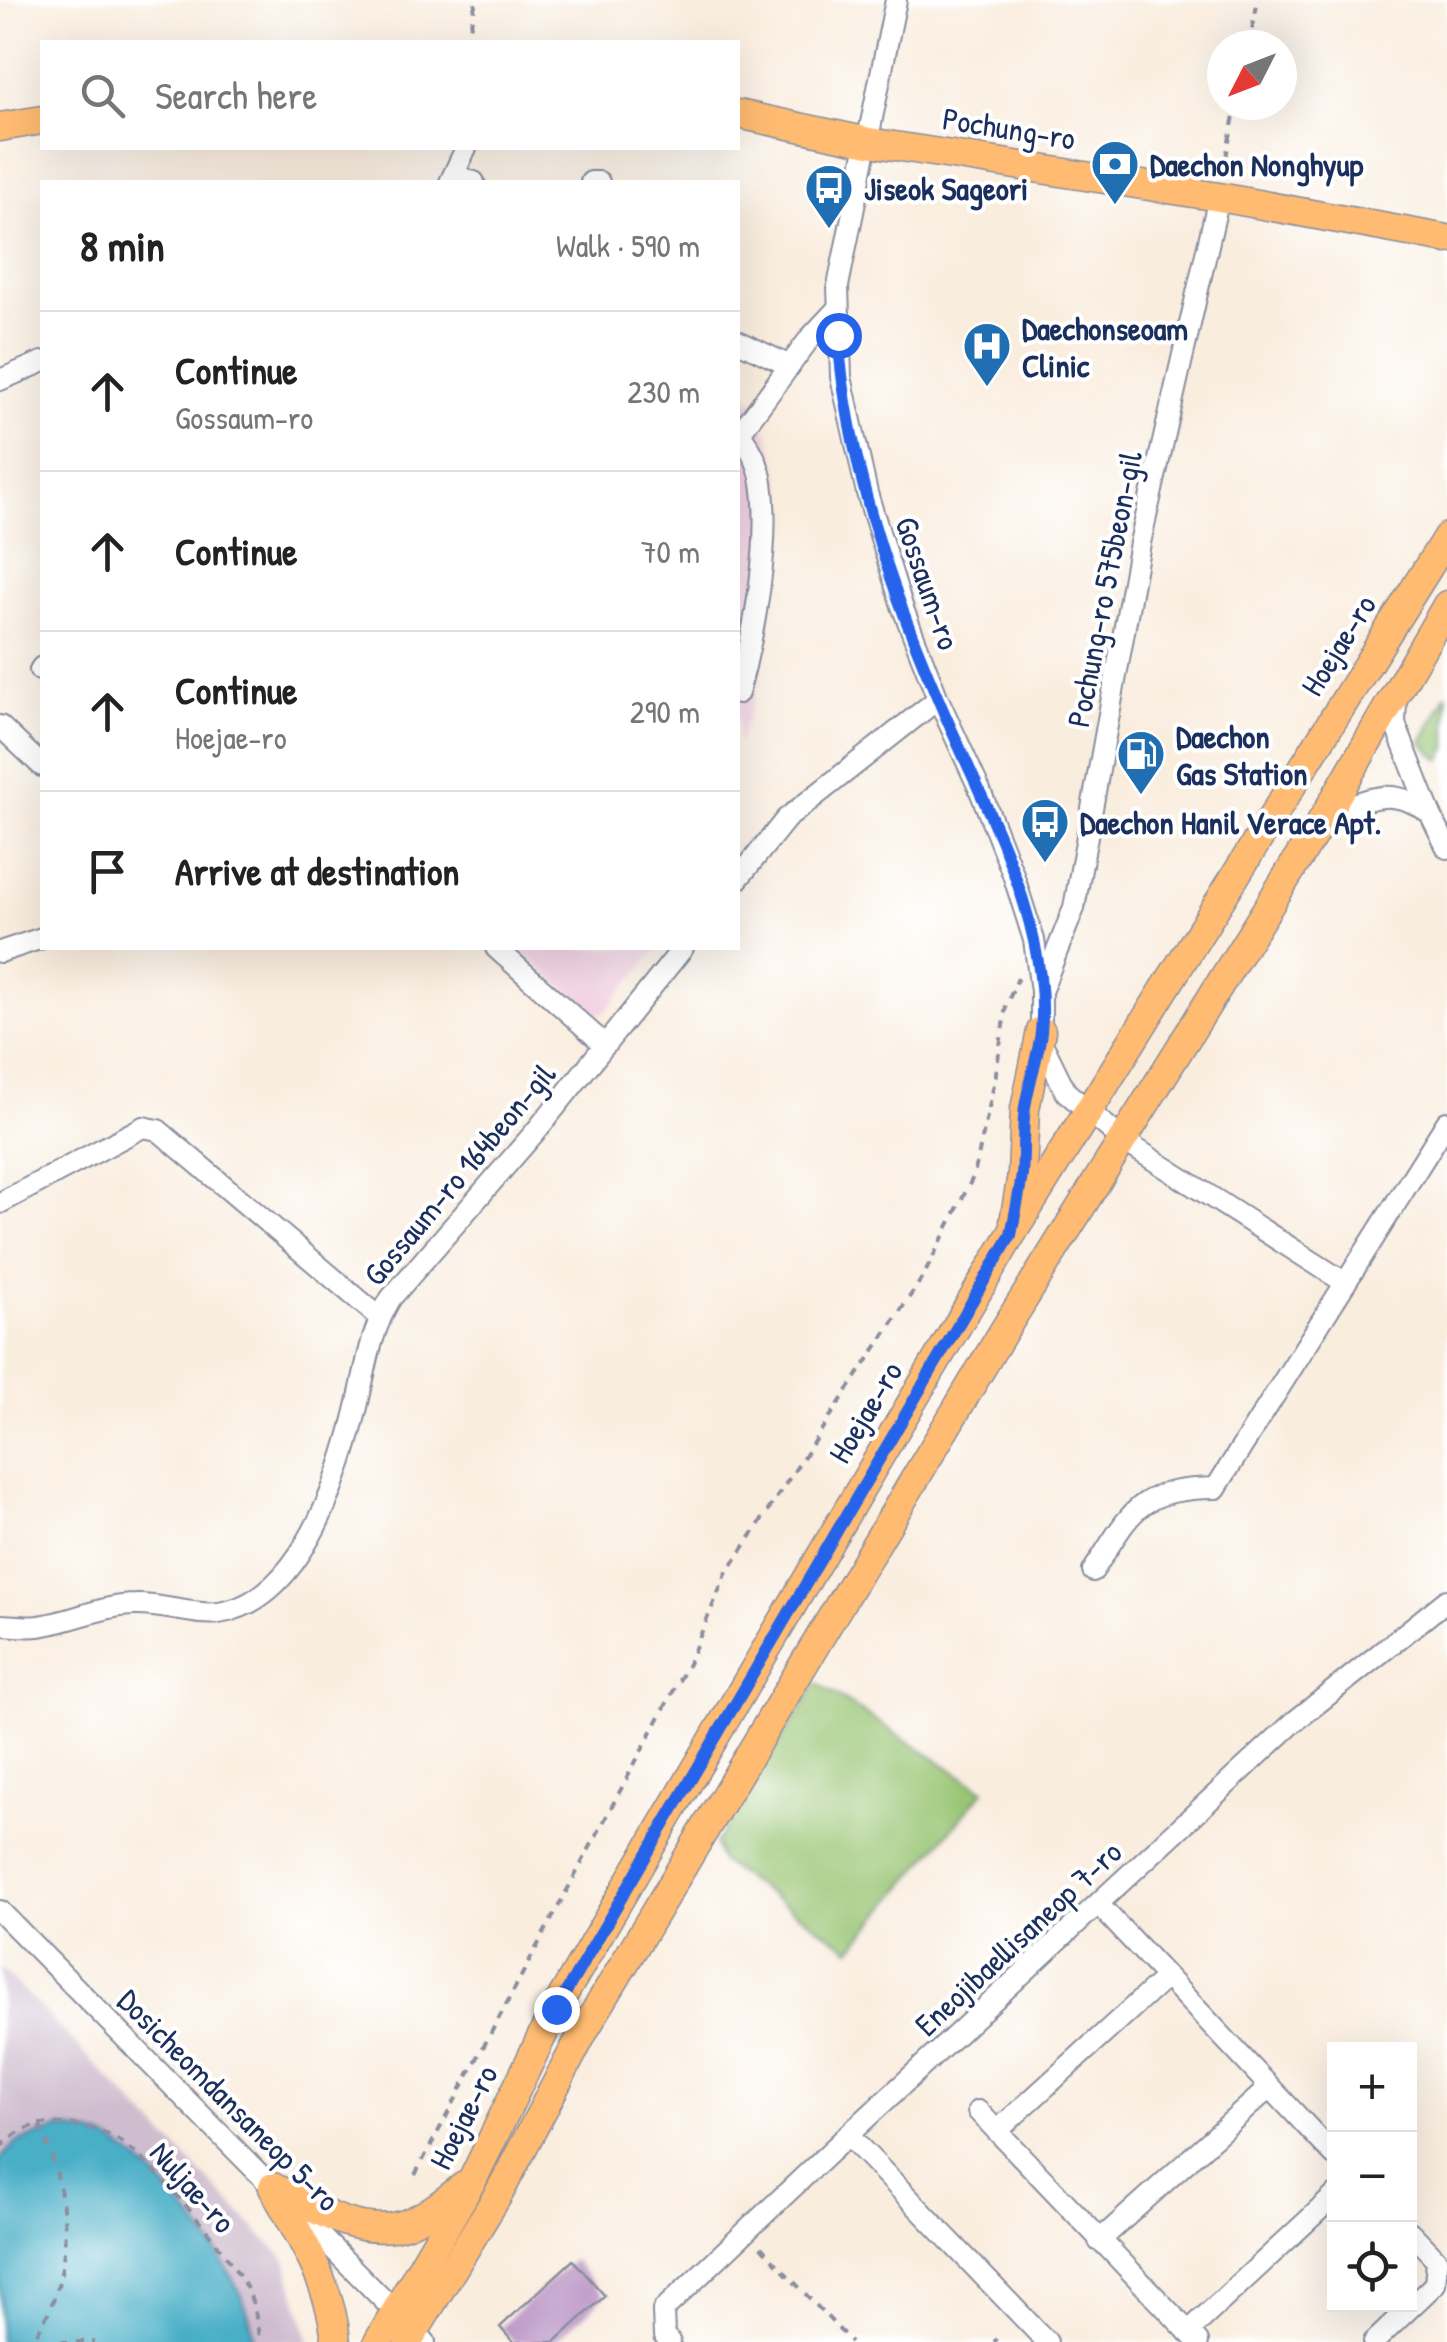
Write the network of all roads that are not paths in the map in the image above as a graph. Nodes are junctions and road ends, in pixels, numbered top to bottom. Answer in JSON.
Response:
{"nodes":[{"id":1,"x":896,"y":0,"type":"edge"},
{"id":2,"x":740,"y":114,"type":"edge"},
{"id":3,"x":40,"y":120,"type":"edge"},
{"id":4,"x":0,"y":128,"type":"edge"},
{"id":5,"x":869,"y":142,"type":"junction"},
{"id":6,"x":465,"y":150,"type":"edge"},
{"id":7,"x":452,"y":179,"type":"edge"},
{"id":8,"x":1218,"y":197,"type":"junction"},
{"id":9,"x":1447,"y":238,"type":"edge"},
{"id":10,"x":838,"y":308,"type":"junction"},
{"id":11,"x":740,"y":343,"type":"edge"},
{"id":12,"x":40,"y":363,"type":"edge"},
{"id":13,"x":790,"y":366,"type":"junction"},
{"id":14,"x":0,"y":380,"type":"edge"},
{"id":15,"x":740,"y":433,"type":"edge"},
{"id":16,"x":740,"y":433,"type":"edge"},
{"id":17,"x":1447,"y":537,"type":"edge"},
{"id":18,"x":1447,"y":606,"type":"edge"},
{"id":19,"x":1400,"y":682,"type":"junction"},
{"id":20,"x":740,"y":683,"type":"edge"},
{"id":21,"x":938,"y":699,"type":"junction"},
{"id":22,"x":0,"y":726,"type":"edge"},
{"id":23,"x":40,"y":764,"type":"edge"},
{"id":24,"x":1430,"y":813,"type":"junction"},
{"id":25,"x":1326,"y":814,"type":"junction"},
{"id":26,"x":1447,"y":848,"type":"edge"},
{"id":27,"x":740,"y":876,"type":"edge"},
{"id":28,"x":40,"y":939,"type":"edge"},
{"id":29,"x":498,"y":950,"type":"edge"},
{"id":30,"x":681,"y":950,"type":"edge"},
{"id":31,"x":0,"y":952,"type":"edge"},
{"id":32,"x":1041,"y":991,"type":"junction"},
{"id":33,"x":1041,"y":1031,"type":"junction"},
{"id":34,"x":605,"y":1045,"type":"junction"},
{"id":35,"x":1088,"y":1111,"type":"junction"},
{"id":36,"x":1447,"y":1122,"type":"edge"},
{"id":37,"x":1124,"y":1141,"type":"junction"},
{"id":38,"x":0,"y":1203,"type":"edge"},
{"id":39,"x":1011,"y":1235,"type":"junction"},
{"id":40,"x":1344,"y":1282,"type":"junction"},
{"id":41,"x":379,"y":1318,"type":"junction"},
{"id":42,"x":1094,"y":1571,"type":"dead end"},
{"id":43,"x":1447,"y":1600,"type":"edge"},
{"id":44,"x":0,"y":1625,"type":"edge"},
{"id":45,"x":1099,"y":1905,"type":"junction"},
{"id":46,"x":0,"y":1911,"type":"edge"},
{"id":47,"x":1165,"y":1978,"type":"junction"},
{"id":48,"x":1270,"y":2087,"type":"junction"},
{"id":49,"x":978,"y":2111,"type":"dead end"},
{"id":50,"x":998,"y":2131,"type":"junction"},
{"id":51,"x":848,"y":2135,"type":"junction"},
{"id":52,"x":1327,"y":2148,"type":"edge"},
{"id":53,"x":473,"y":2179,"type":"junction"},
{"id":54,"x":272,"y":2187,"type":"junction"},
{"id":55,"x":1327,"y":2203,"type":"edge"},
{"id":56,"x":1417,"y":2239,"type":"edge"},
{"id":57,"x":1099,"y":2241,"type":"junction"},
{"id":58,"x":1417,"y":2301,"type":"edge"},
{"id":59,"x":1406,"y":2312,"type":"edge"},
{"id":60,"x":411,"y":2332,"type":"edge"},
{"id":61,"x":1193,"y":2337,"type":"edge"},
{"id":62,"x":336,"y":2342,"type":"edge"},
{"id":63,"x":378,"y":2342,"type":"edge"},
{"id":64,"x":670,"y":2342,"type":"edge"},
{"id":65,"x":1047,"y":2342,"type":"edge"},
{"id":66,"x":1374,"y":2342,"type":"edge"}],
"edges":[{"from":1,"to":5,"type":"street","name":"Gossaum-ro"},
{"from":2,"to":5,"type":"main road","name":"Pochung-ro"},
{"from":3,"to":4,"type":"main road"},
{"from":5,"to":8,"type":"main road","name":"Pochung-ro"},
{"from":5,"to":10,"type":"street","name":"Gossaum-ro"},
{"from":6,"to":7,"type":"street"},
{"from":8,"to":9,"type":"main road","name":"Pochung-ro"},
{"from":8,"to":32,"type":"street","name":"Pochung-ro 575beon-gil"},
{"from":10,"to":13,"type":"street"},
{"from":10,"to":21,"type":"street","name":"Gossaum-ro"},
{"from":11,"to":13,"type":"street"},
{"from":12,"to":14,"type":"street"},
{"from":13,"to":15,"type":"street"},
{"from":16,"to":20,"type":"street"},
{"from":17,"to":35,"type":"main road","name":"Hoejae-ro"},
{"from":18,"to":19,"type":"main road","name":"Hoejae-ro"},
{"from":19,"to":24,"type":"street"},
{"from":19,"to":25,"type":"main road","name":"Hoejae-ro"},
{"from":21,"to":27,"type":"street"},
{"from":21,"to":32,"type":"street","name":"Gossaum-ro"},
{"from":22,"to":23,"type":"street"},
{"from":24,"to":25,"type":"street"},
{"from":24,"to":26,"type":"street"},
{"from":25,"to":37,"type":"main road","name":"Hoejae-ro"},
{"from":28,"to":31,"type":"street"},
{"from":29,"to":34,"type":"street"},
{"from":30,"to":34,"type":"street","name":"Gossaum-ro 164beon-gil"},
{"from":32,"to":33,"type":"street","name":"Gossaum-ro"},
{"from":33,"to":35,"type":"street","name":"Gossaum-ro"},
{"from":33,"to":39,"type":"main road"},
{"from":34,"to":41,"type":"street","name":"Gossaum-ro 164beon-gil"},
{"from":35,"to":37,"type":"street","name":"Gossaum-ro"},
{"from":35,"to":39,"type":"main road","name":"Hoejae-ro"},
{"from":36,"to":40,"type":"street"},
{"from":37,"to":40,"type":"street","name":"Gossaum-ro"},
{"from":37,"to":60,"type":"main road","name":"Hoejae-ro"},
{"from":38,"to":41,"type":"street"},
{"from":39,"to":53,"type":"main road","name":"Hoejae-ro"},
{"from":40,"to":42,"type":"street"},
{"from":41,"to":44,"type":"street","name":"Gossaum-ro 164beon-gil"},
{"from":43,"to":45,"type":"street","name":"Eneojibaellisaneop 7-ro"},
{"from":45,"to":47,"type":"street"},
{"from":45,"to":51,"type":"street","name":"Eneojibaellisaneop 7-ro"},
{"from":46,"to":54,"type":"street","name":"Dosicheomdansaneop 5-ro"},
{"from":47,"to":48,"type":"street"},
{"from":47,"to":50,"type":"street"},
{"from":48,"to":52,"type":"street"},
{"from":48,"to":57,"type":"street"},
{"from":49,"to":50,"type":"street"},
{"from":50,"to":57,"type":"street"},
{"from":51,"to":64,"type":"street","name":"Eneojibaellisaneop 7-ro"},
{"from":51,"to":65,"type":"street"},
{"from":53,"to":54,"type":"main road"},
{"from":53,"to":60,"type":"main road","name":"Hoejae-ro"},
{"from":54,"to":60,"type":"street","name":"Dosicheomdansaneop 5-ro"},
{"from":54,"to":62,"type":"main road"},
{"from":55,"to":61,"type":"street"},
{"from":56,"to":58,"type":"street"},
{"from":57,"to":61,"type":"street"},
{"from":59,"to":66,"type":"street"},
{"from":60,"to":63,"type":"main road","name":"Hoejae-ro"}]}
